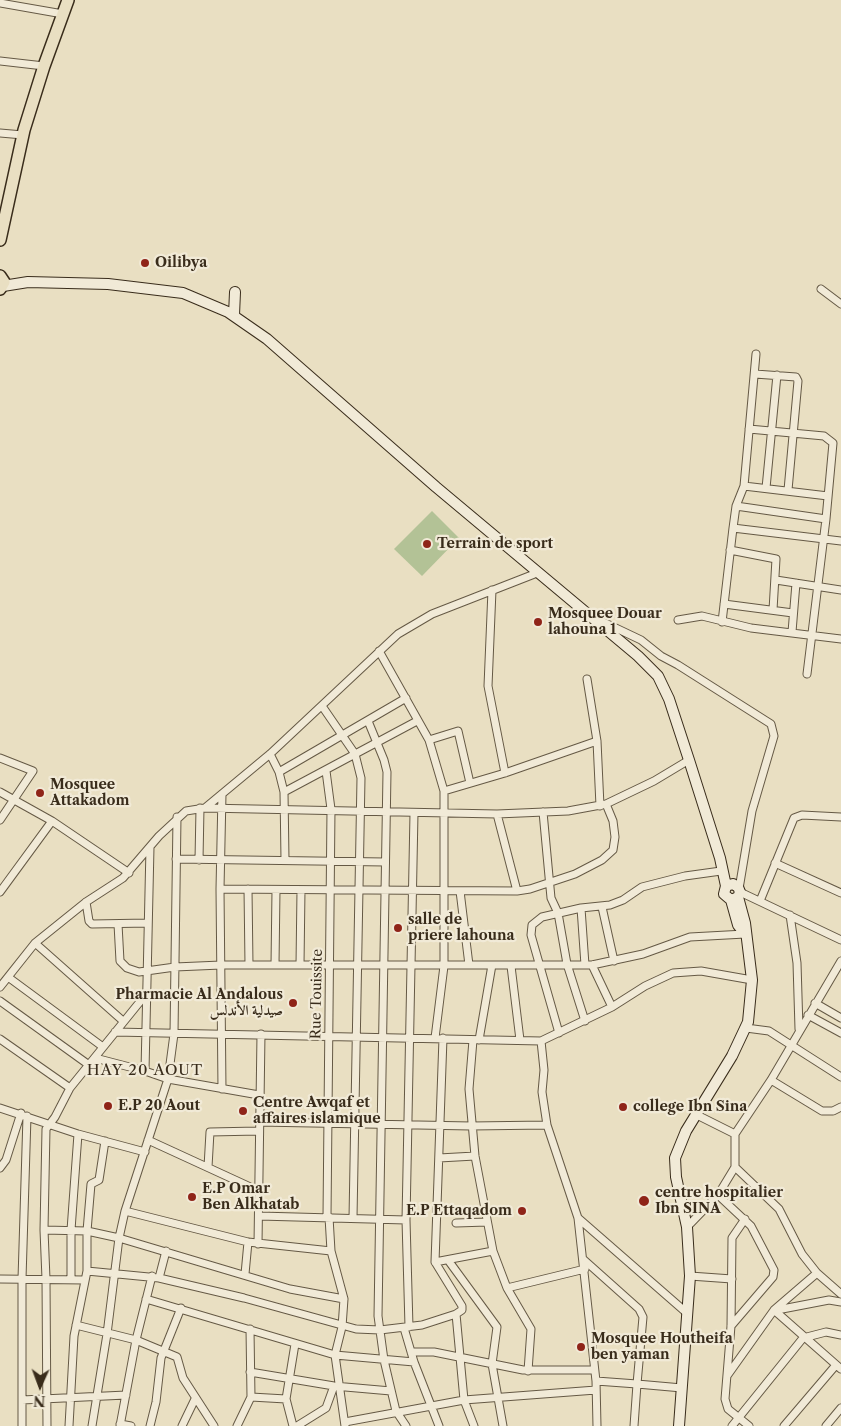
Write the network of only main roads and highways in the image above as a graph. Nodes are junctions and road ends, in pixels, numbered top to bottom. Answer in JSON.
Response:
{"nodes":[{"id":1,"x":68,"y":0,"type":"edge"},
{"id":2,"x":3,"y":209,"type":"edge"},
{"id":3,"x":0,"y":240,"type":"edge"},
{"id":4,"x":1,"y":283,"type":"edge"},
{"id":5,"x":235,"y":292,"type":"dead end"},
{"id":6,"x":234,"y":315,"type":"junction"},
{"id":7,"x":720,"y":858,"type":"junction"},
{"id":8,"x":734,"y":891,"type":"junction"},
{"id":9,"x":678,"y":1426,"type":"edge"}],
"edges":[{"from":1,"to":2,"type":"main road"},
{"from":2,"to":3,"type":"main road"},
{"from":4,"to":6,"type":"main road"},
{"from":5,"to":6,"type":"main road"},
{"from":6,"to":7,"type":"main road"},
{"from":7,"to":8,"type":"main road"},
{"from":7,"to":8,"type":"main road"},
{"from":8,"to":9,"type":"main road"}]}
